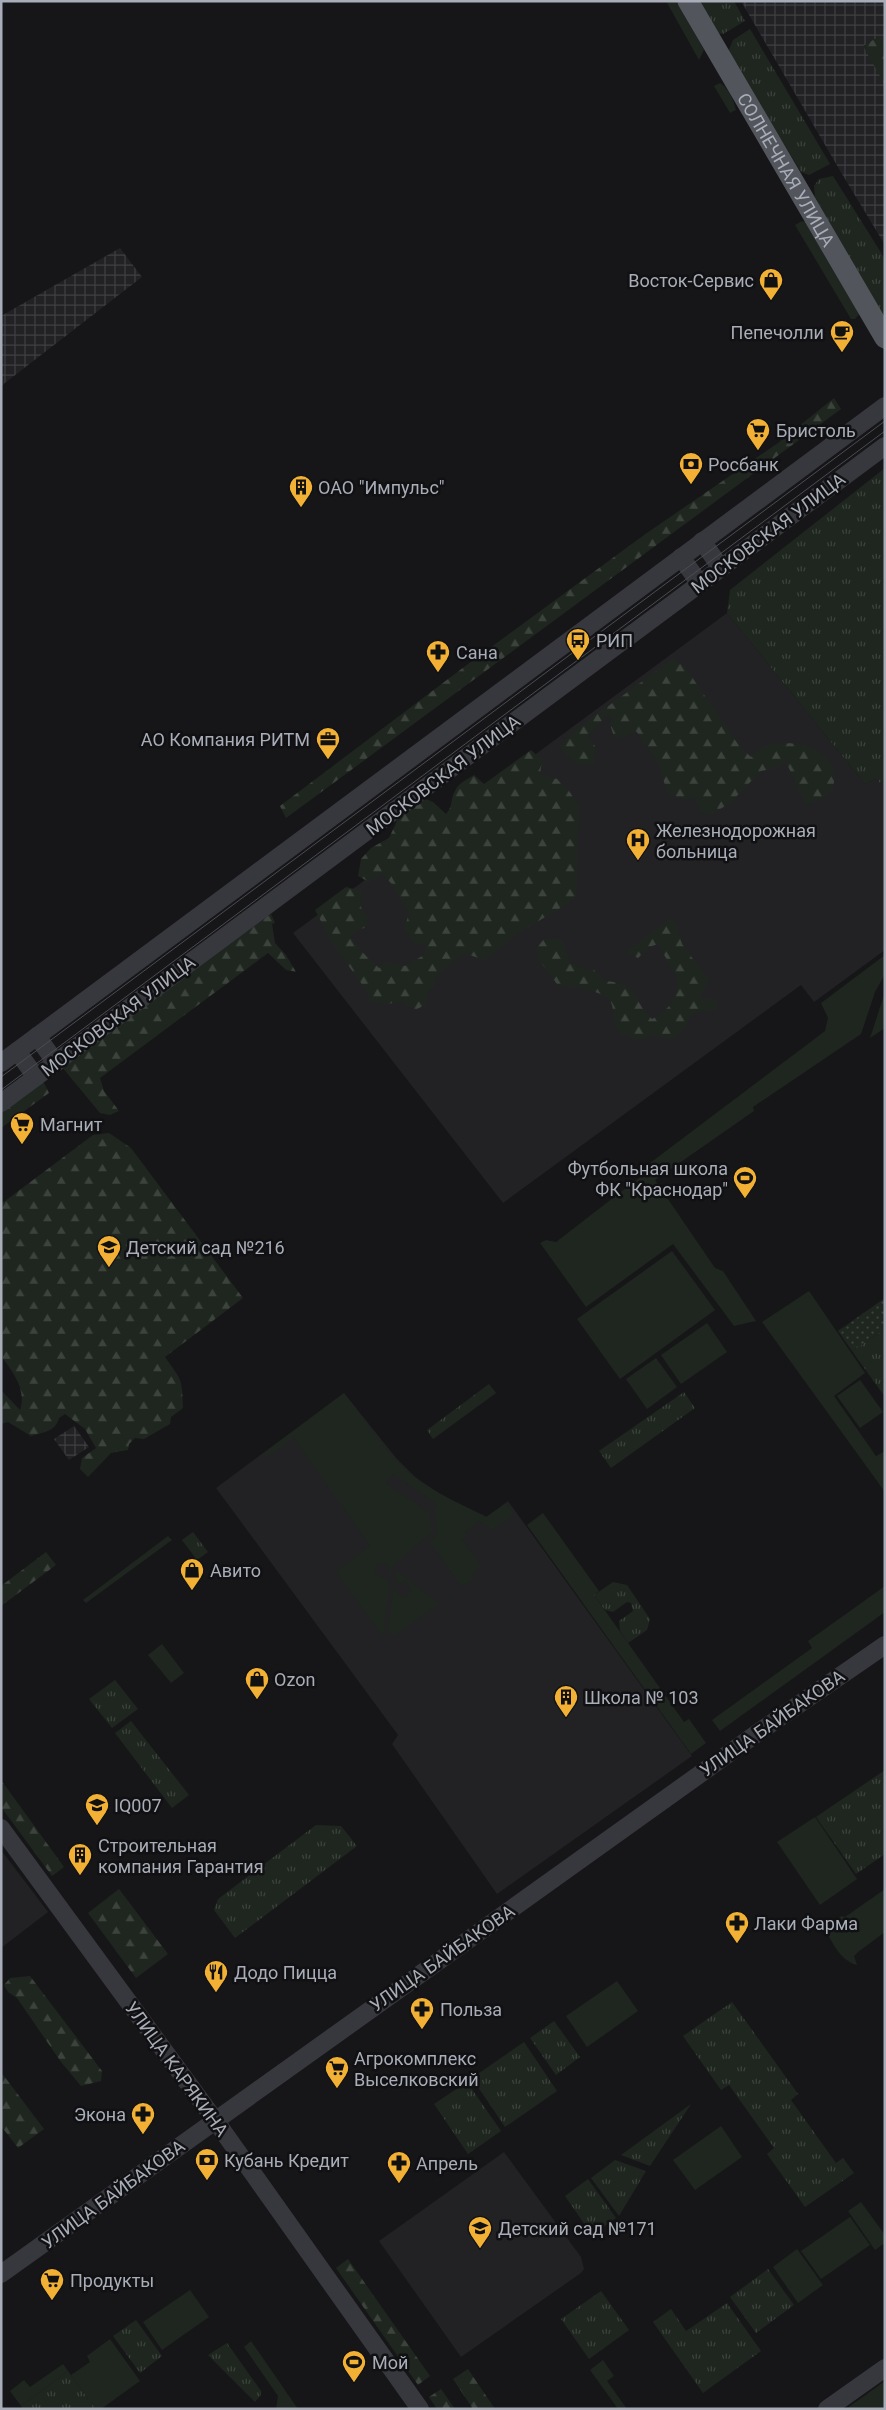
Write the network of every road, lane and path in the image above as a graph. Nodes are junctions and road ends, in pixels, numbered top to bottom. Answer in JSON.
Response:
{"nodes":[{"id":1,"x":688,"y":1,"type":"edge"},
{"id":2,"x":885,"y":338,"type":"edge"},
{"id":3,"x":885,"y":406,"type":"edge"},
{"id":4,"x":885,"y":446,"type":"edge"},
{"id":5,"x":702,"y":541,"type":"junction"},
{"id":6,"x":681,"y":557,"type":"junction"},
{"id":7,"x":721,"y":568,"type":"junction"},
{"id":8,"x":700,"y":584,"type":"junction"},
{"id":9,"x":37,"y":1036,"type":"junction"},
{"id":10,"x":17,"y":1051,"type":"junction"},
{"id":11,"x":1,"y":1063,"type":"edge"},
{"id":12,"x":56,"y":1063,"type":"junction"},
{"id":13,"x":36,"y":1077,"type":"junction"},
{"id":14,"x":1,"y":1103,"type":"edge"},
{"id":15,"x":885,"y":1645,"type":"edge"},
{"id":16,"x":1,"y":1828,"type":"edge"},
{"id":17,"x":215,"y":2120,"type":"junction"},
{"id":18,"x":1,"y":2274,"type":"edge"},
{"id":19,"x":885,"y":2368,"type":"edge"},
{"id":20,"x":420,"y":2409,"type":"edge"},
{"id":21,"x":827,"y":2409,"type":"edge"}],
"edges":[{"from":1,"to":2,"type":"main road","name":"СОЛНЕЧНАЯ УЛИЦА"},
{"from":3,"to":5,"type":"street","name":"МОСКОВСКАЯ УЛИЦА"},
{"from":4,"to":7,"type":"street","name":"МОСКОВСКАЯ УЛИЦА"},
{"from":5,"to":6,"type":"street","name":"МОСКОВСКАЯ УЛИЦА"},
{"from":5,"to":7,"type":"street"},
{"from":6,"to":8,"type":"street"},
{"from":6,"to":9,"type":"street","name":"МОСКОВСКАЯ УЛИЦА"},
{"from":7,"to":8,"type":"street","name":"МОСКОВСКАЯ УЛИЦА"},
{"from":8,"to":12,"type":"street","name":"МОСКОВСКАЯ УЛИЦА"},
{"from":9,"to":10,"type":"street","name":"МОСКОВСКАЯ УЛИЦА"},
{"from":9,"to":12,"type":"street"},
{"from":10,"to":11,"type":"street","name":"МОСКОВСКАЯ УЛИЦА"},
{"from":10,"to":13,"type":"street"},
{"from":12,"to":13,"type":"street","name":"МОСКОВСКАЯ УЛИЦА"},
{"from":13,"to":14,"type":"street","name":"МОСКОВСКАЯ УЛИЦА"},
{"from":15,"to":17,"type":"street","name":"УЛИЦА БАЙБАКОВА"},
{"from":16,"to":17,"type":"street","name":"УЛИЦА КАРЯКИНА"},
{"from":17,"to":18,"type":"street","name":"УЛИЦА БАЙБАКОВА"},
{"from":17,"to":20,"type":"street","name":"УЛИЦА КАРЯКИНА"},
{"from":19,"to":21,"type":"street"}]}
